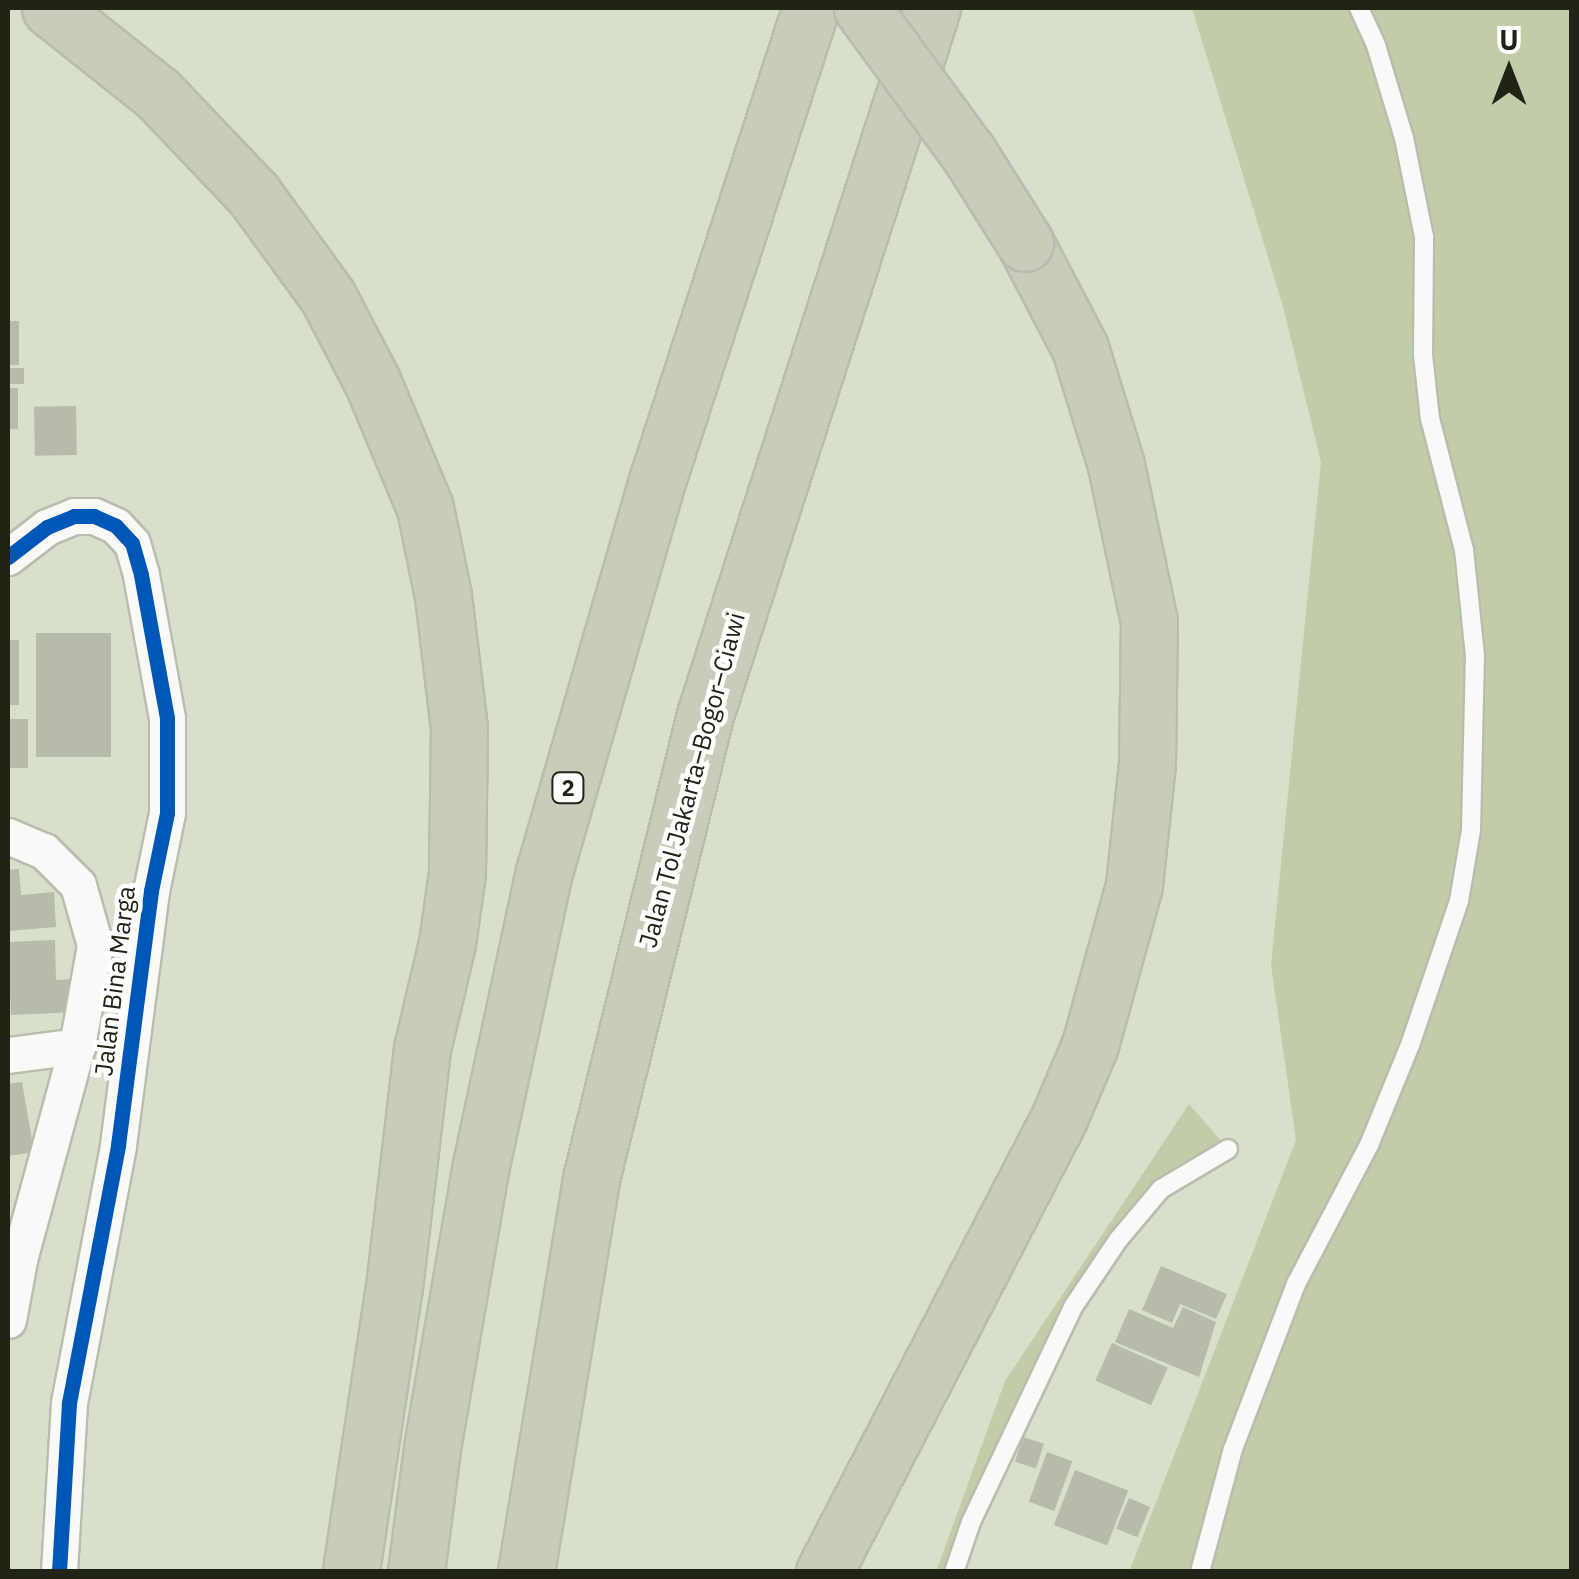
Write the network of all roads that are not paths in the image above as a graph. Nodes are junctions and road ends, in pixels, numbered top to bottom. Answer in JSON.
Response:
{"nodes":[{"id":1,"x":50,"y":8,"type":"edge"},
{"id":2,"x":862,"y":8,"type":"edge"},
{"id":3,"x":932,"y":8,"type":"edge"},
{"id":4,"x":1359,"y":8,"type":"edge"},
{"id":5,"x":808,"y":16,"type":"edge"},
{"id":6,"x":8,"y":557,"type":"edge"},
{"id":7,"x":8,"y":836,"type":"edge"},
{"id":8,"x":78,"y":1046,"type":"junction"},
{"id":9,"x":8,"y":1055,"type":"edge"},
{"id":10,"x":1228,"y":1150,"type":"dead end"},
{"id":11,"x":13,"y":1262,"type":"edge"},
{"id":12,"x":8,"y":1320,"type":"edge"},
{"id":13,"x":60,"y":1572,"type":"edge"},
{"id":14,"x":350,"y":1572,"type":"edge"},
{"id":15,"x":416,"y":1572,"type":"edge"},
{"id":16,"x":526,"y":1572,"type":"edge"},
{"id":17,"x":824,"y":1572,"type":"edge"},
{"id":18,"x":954,"y":1572,"type":"edge"},
{"id":19,"x":1200,"y":1572,"type":"edge"}],
"edges":[{"from":1,"to":14,"type":"highway"},
{"from":2,"to":17,"type":"highway","bridge":true},
{"from":3,"to":16,"type":"highway","name":"Jalan Tol Jakarta–Bogor–Ciawi"},
{"from":4,"to":19,"type":"lane"},
{"from":5,"to":15,"type":"highway","number":"2"},
{"from":6,"to":13,"type":"street","name":"Jalan Bina Marga"},
{"from":7,"to":8,"type":"street"},
{"from":8,"to":9,"type":"street"},
{"from":8,"to":11,"type":"street"},
{"from":10,"to":18,"type":"lane"},
{"from":11,"to":12,"type":"street"}]}
